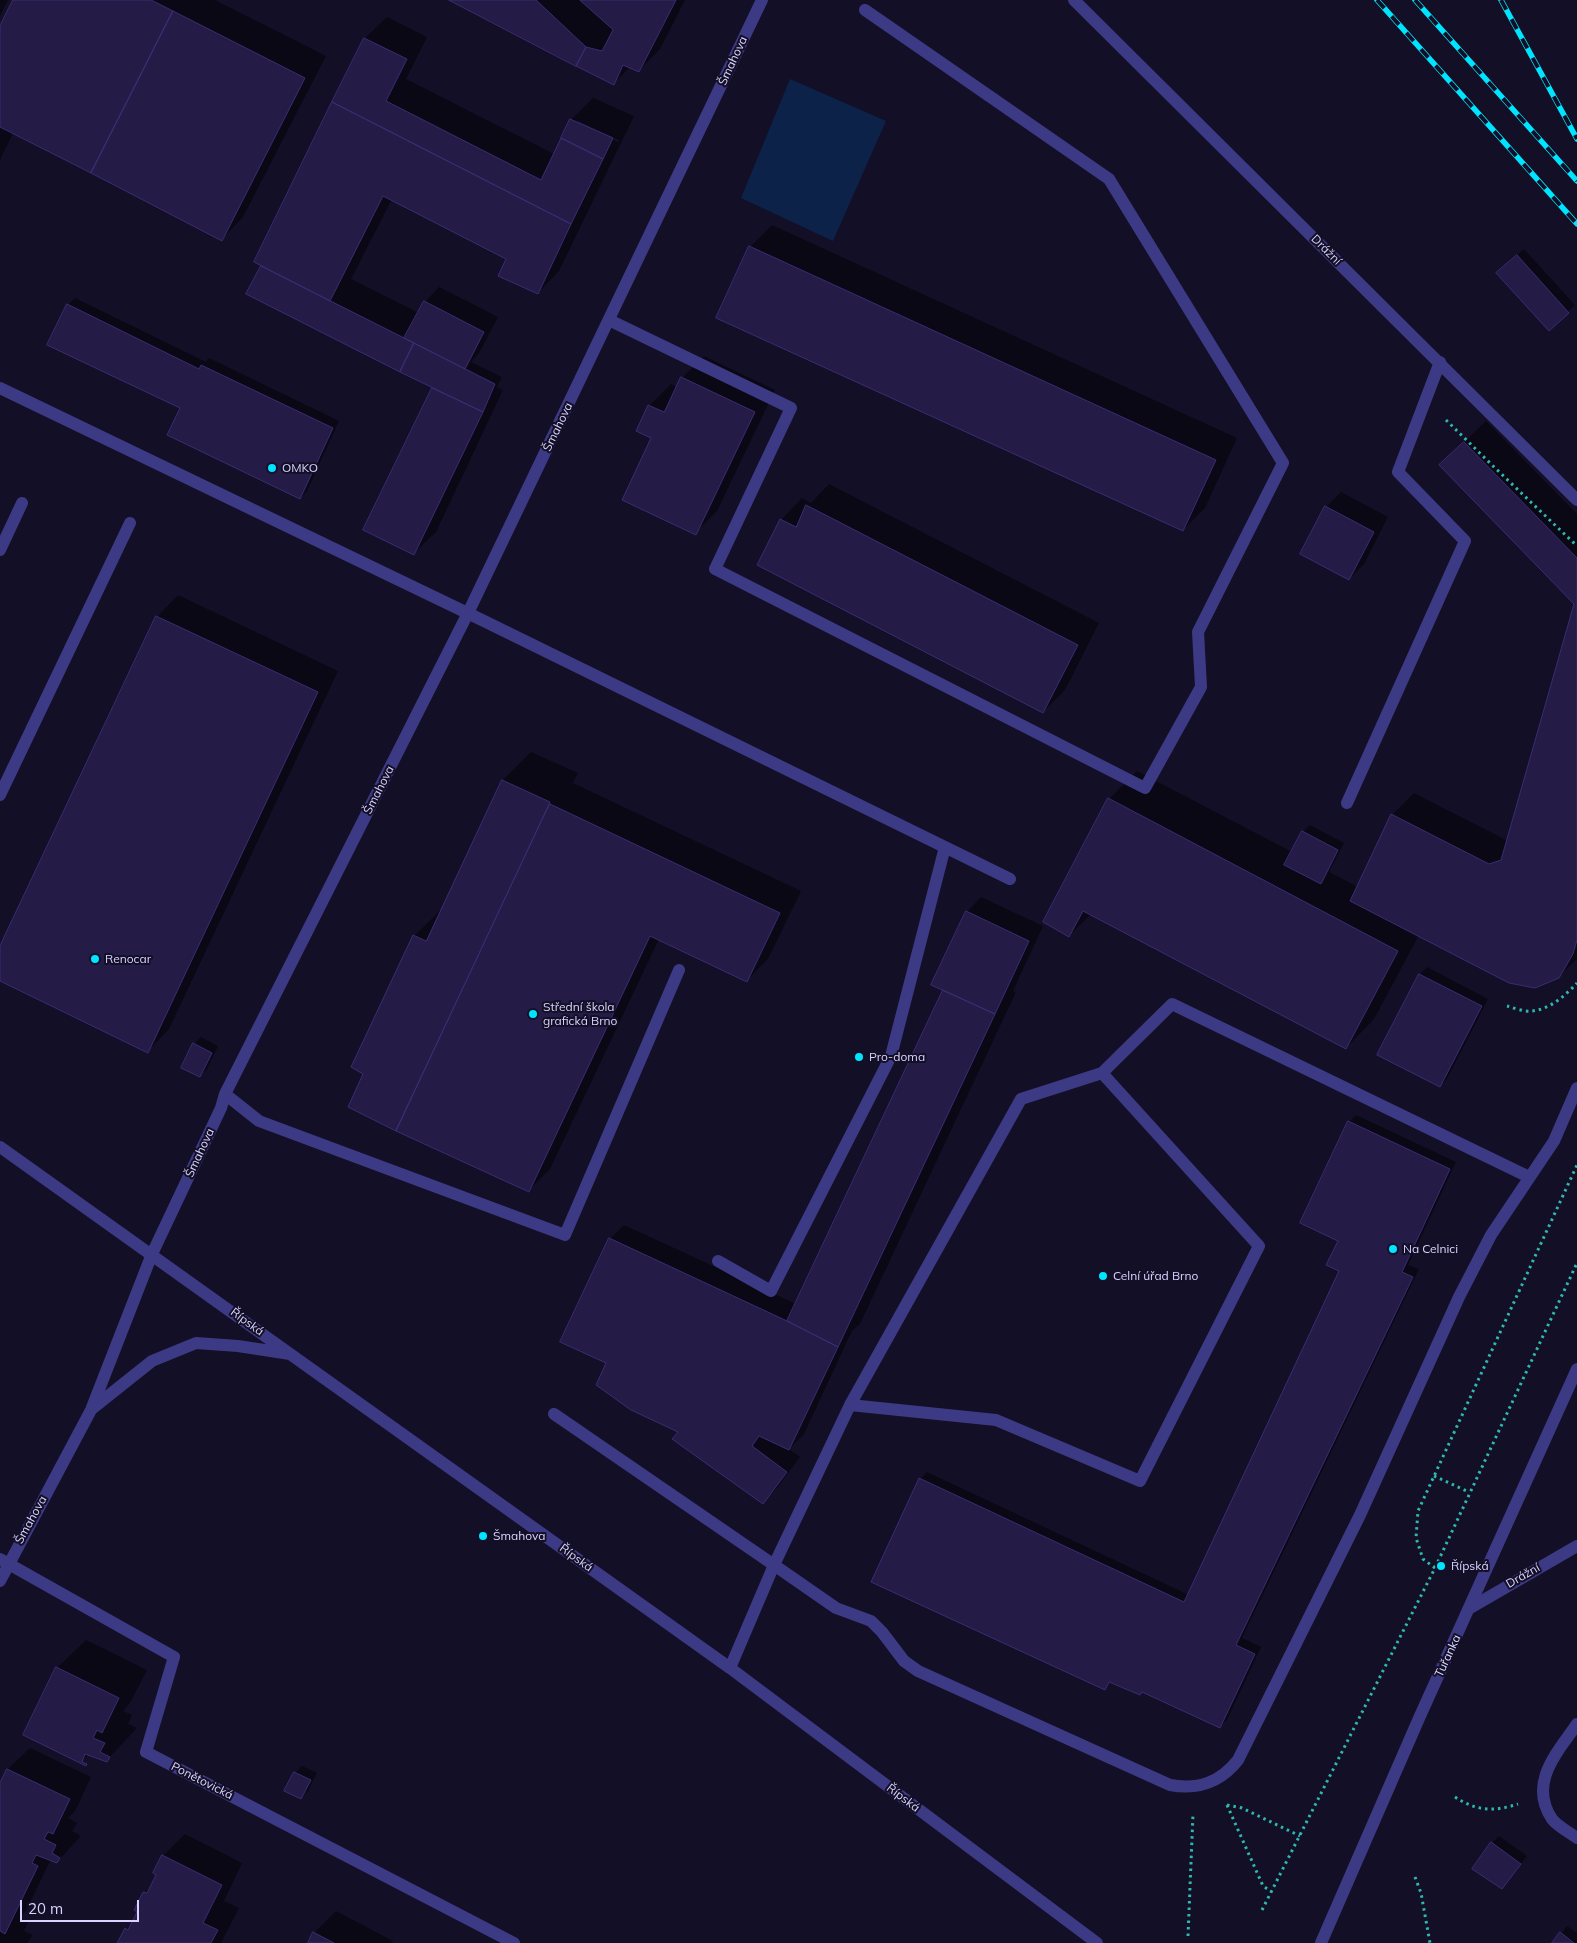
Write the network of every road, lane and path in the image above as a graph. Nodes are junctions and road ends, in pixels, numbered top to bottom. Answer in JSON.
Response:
{"nodes":[{"id":1,"x":762,"y":0,"type":"edge"},
{"id":2,"x":1074,"y":0,"type":"edge"},
{"id":3,"x":865,"y":10,"type":"dead end"},
{"id":4,"x":609,"y":320,"type":"junction"},
{"id":5,"x":1440,"y":362,"type":"junction"},
{"id":6,"x":0,"y":388,"type":"edge"},
{"id":7,"x":1426,"y":399,"type":"junction"},
{"id":8,"x":1577,"y":500,"type":"edge"},
{"id":9,"x":22,"y":503,"type":"dead end"},
{"id":10,"x":130,"y":522,"type":"dead end"},
{"id":11,"x":1577,"y":546,"type":"edge"},
{"id":12,"x":0,"y":550,"type":"edge"},
{"id":13,"x":468,"y":613,"type":"junction"},
{"id":14,"x":0,"y":795,"type":"edge"},
{"id":15,"x":1347,"y":803,"type":"dead end"},
{"id":16,"x":945,"y":847,"type":"junction"},
{"id":17,"x":1010,"y":879,"type":"dead end"},
{"id":18,"x":679,"y":970,"type":"dead end"},
{"id":19,"x":1577,"y":984,"type":"edge"},
{"id":20,"x":1507,"y":1006,"type":"dead end"},
{"id":21,"x":1102,"y":1073,"type":"junction"},
{"id":22,"x":1577,"y":1088,"type":"edge"},
{"id":23,"x":226,"y":1094,"type":"junction"},
{"id":24,"x":0,"y":1147,"type":"edge"},
{"id":25,"x":1577,"y":1165,"type":"edge"},
{"id":26,"x":1529,"y":1177,"type":"junction"},
{"id":27,"x":152,"y":1254,"type":"junction"},
{"id":28,"x":718,"y":1261,"type":"dead end"},
{"id":29,"x":1577,"y":1263,"type":"edge"},
{"id":30,"x":292,"y":1354,"type":"junction"},
{"id":31,"x":1577,"y":1369,"type":"edge"},
{"id":32,"x":850,"y":1405,"type":"junction"},
{"id":33,"x":91,"y":1410,"type":"junction"},
{"id":34,"x":554,"y":1414,"type":"dead end"},
{"id":35,"x":1434,"y":1476,"type":"junction"},
{"id":36,"x":1469,"y":1492,"type":"junction"},
{"id":37,"x":1577,"y":1546,"type":"edge"},
{"id":38,"x":4,"y":1561,"type":"edge"},
{"id":39,"x":774,"y":1565,"type":"junction"},
{"id":40,"x":1435,"y":1568,"type":"junction"},
{"id":41,"x":0,"y":1580,"type":"edge"},
{"id":42,"x":1470,"y":1608,"type":"junction"},
{"id":43,"x":730,"y":1668,"type":"junction"},
{"id":44,"x":1577,"y":1724,"type":"edge"},
{"id":45,"x":1541,"y":1796,"type":"junction"},
{"id":46,"x":1455,"y":1797,"type":"dead end"},
{"id":47,"x":1225,"y":1799,"type":"dead end"},
{"id":48,"x":1227,"y":1805,"type":"junction"},
{"id":49,"x":1193,"y":1807,"type":"dead end"},
{"id":50,"x":1300,"y":1836,"type":"junction"},
{"id":51,"x":1577,"y":1838,"type":"edge"},
{"id":52,"x":1415,"y":1877,"type":"dead end"},
{"id":53,"x":1272,"y":1892,"type":"junction"},
{"id":54,"x":1262,"y":1910,"type":"dead end"},
{"id":55,"x":1188,"y":1936,"type":"dead end"},
{"id":56,"x":514,"y":1943,"type":"edge"},
{"id":57,"x":1097,"y":1943,"type":"edge"},
{"id":58,"x":1321,"y":1943,"type":"edge"},
{"id":59,"x":1430,"y":1943,"type":"edge"}],
"edges":[{"from":1,"to":4,"type":"street","name":"Šmahova"},
{"from":2,"to":5,"type":"street","name":"Drážní"},
{"from":3,"to":4,"type":"street"},
{"from":4,"to":13,"type":"street","name":"Šmahova"},
{"from":5,"to":7,"type":"street"},
{"from":5,"to":8,"type":"street","name":"Drážní"},
{"from":6,"to":13,"type":"street"},
{"from":7,"to":11,"type":"path"},
{"from":7,"to":15,"type":"street"},
{"from":9,"to":12,"type":"street"},
{"from":10,"to":14,"type":"street"},
{"from":13,"to":16,"type":"street"},
{"from":13,"to":23,"type":"street","name":"Šmahova"},
{"from":16,"to":17,"type":"street"},
{"from":16,"to":28,"type":"street"},
{"from":18,"to":23,"type":"street"},
{"from":19,"to":20,"type":"path"},
{"from":21,"to":26,"type":"street"},
{"from":21,"to":32,"type":"street"},
{"from":21,"to":32,"type":"street"},
{"from":22,"to":26,"type":"street"},
{"from":23,"to":27,"type":"street","name":"Šmahova"},
{"from":24,"to":27,"type":"street","name":"Řípská"},
{"from":25,"to":35,"type":"path"},
{"from":26,"to":39,"type":"street"},
{"from":27,"to":30,"type":"street","name":"Řípská"},
{"from":27,"to":33,"type":"street","name":"Šmahova"},
{"from":29,"to":36,"type":"path"},
{"from":30,"to":33,"type":"street"},
{"from":30,"to":43,"type":"street","name":"Řípská"},
{"from":31,"to":42,"type":"street","name":"Tuřanka"},
{"from":32,"to":39,"type":"street"},
{"from":33,"to":38,"type":"street","name":"Šmahova"},
{"from":34,"to":39,"type":"street"},
{"from":35,"to":36,"type":"path"},
{"from":35,"to":40,"type":"path"},
{"from":36,"to":40,"type":"path"},
{"from":37,"to":42,"type":"street","name":"Drážní"},
{"from":38,"to":41,"type":"street","name":"Šmahova"},
{"from":38,"to":56,"type":"street","name":"Ponětovická"},
{"from":39,"to":43,"type":"street"},
{"from":40,"to":50,"type":"path"},
{"from":42,"to":58,"type":"street","name":"Tuřanka"},
{"from":43,"to":57,"type":"street","name":"Řípská"},
{"from":44,"to":45,"type":"street"},
{"from":45,"to":46,"type":"path"},
{"from":45,"to":51,"type":"street"},
{"from":47,"to":48,"type":"path"},
{"from":48,"to":50,"type":"path"},
{"from":48,"to":53,"type":"path"},
{"from":49,"to":55,"type":"path"},
{"from":50,"to":53,"type":"path"},
{"from":52,"to":59,"type":"path"},
{"from":53,"to":54,"type":"path"}]}
